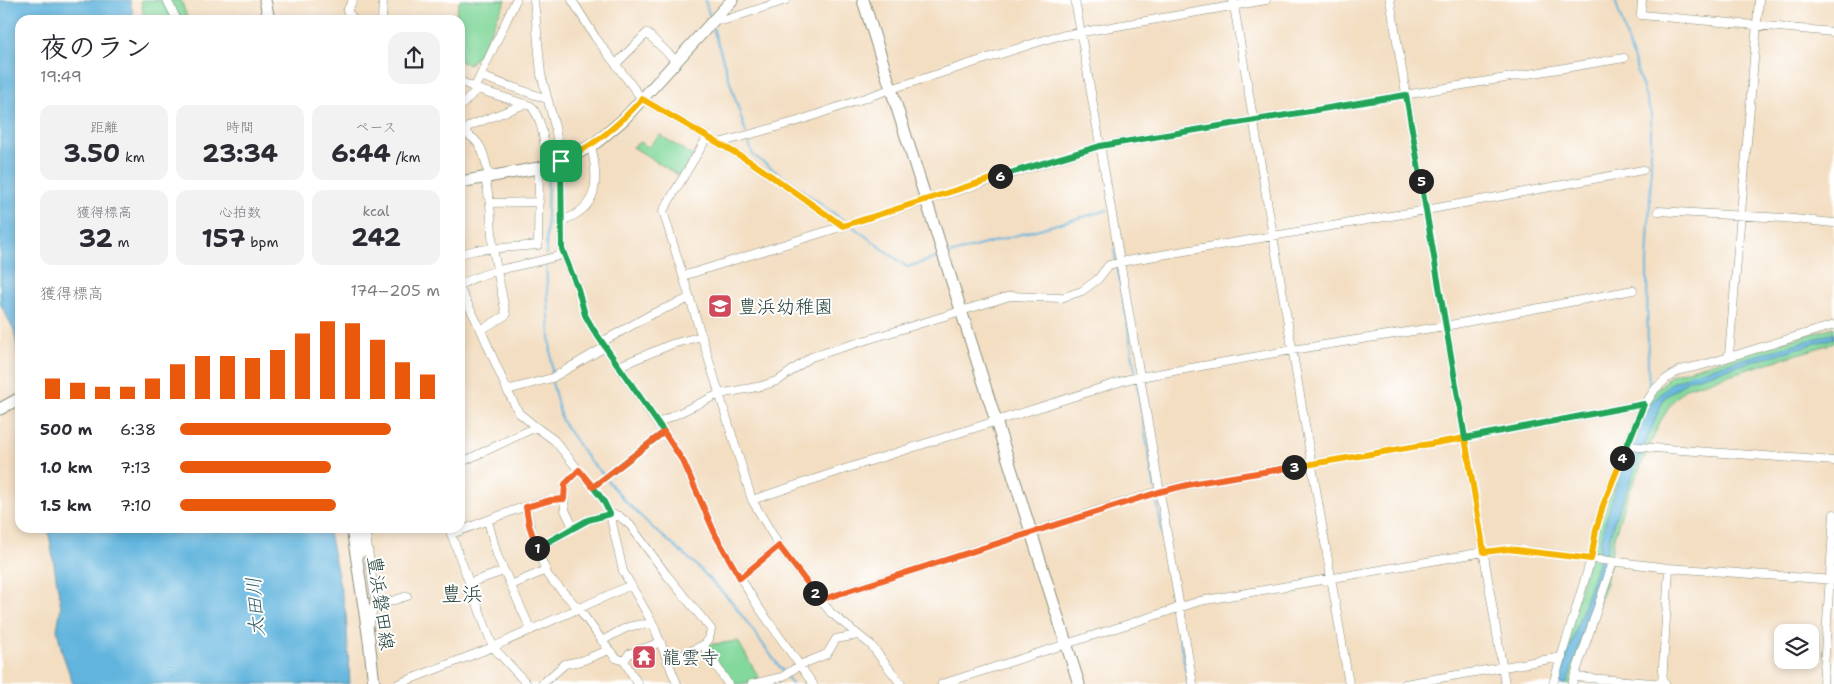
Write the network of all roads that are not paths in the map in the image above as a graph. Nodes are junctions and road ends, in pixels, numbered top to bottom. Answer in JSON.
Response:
{"nodes":[{"id":1,"x":167,"y":0,"type":"edge"},
{"id":2,"x":265,"y":0,"type":"edge"},
{"id":3,"x":353,"y":0,"type":"edge"},
{"id":4,"x":383,"y":0,"type":"edge"},
{"id":5,"x":516,"y":0,"type":"edge"},
{"id":6,"x":534,"y":0,"type":"edge"},
{"id":7,"x":572,"y":0,"type":"edge"},
{"id":8,"x":732,"y":0,"type":"edge"},
{"id":9,"x":786,"y":0,"type":"edge"},
{"id":10,"x":863,"y":0,"type":"edge"},
{"id":11,"x":1076,"y":0,"type":"edge"},
{"id":12,"x":1266,"y":0,"type":"edge"},
{"id":13,"x":1390,"y":0,"type":"edge"},
{"id":14,"x":1642,"y":0,"type":"edge"},
{"id":15,"x":1759,"y":0,"type":"edge"},
{"id":16,"x":1234,"y":3,"type":"edge"},
{"id":17,"x":175,"y":15,"type":"edge"},
{"id":18,"x":268,"y":15,"type":"edge"},
{"id":19,"x":350,"y":15,"type":"edge"},
{"id":20,"x":382,"y":15,"type":"edge"},
{"id":21,"x":713,"y":19,"type":"junction"},
{"id":22,"x":1757,"y":25,"type":"junction"},
{"id":23,"x":1081,"y":32,"type":"junction"},
{"id":24,"x":1834,"y":32,"type":"edge"},
{"id":25,"x":1624,"y":58,"type":"dead end"},
{"id":26,"x":676,"y":61,"type":"junction"},
{"id":27,"x":616,"y":64,"type":"junction"},
{"id":28,"x":480,"y":76,"type":"junction"},
{"id":29,"x":465,"y":83,"type":"edge"},
{"id":30,"x":476,"y":88,"type":"junction"},
{"id":31,"x":891,"y":89,"type":"junction"},
{"id":32,"x":1406,"y":95,"type":"junction"},
{"id":33,"x":547,"y":99,"type":"junction"},
{"id":34,"x":642,"y":99,"type":"junction"},
{"id":35,"x":465,"y":100,"type":"edge"},
{"id":36,"x":525,"y":104,"type":"junction"},
{"id":37,"x":1254,"y":120,"type":"junction"},
{"id":38,"x":465,"y":130,"type":"edge"},
{"id":39,"x":465,"y":134,"type":"edge"},
{"id":40,"x":708,"y":136,"type":"junction"},
{"id":41,"x":719,"y":143,"type":"junction"},
{"id":42,"x":591,"y":146,"type":"junction"},
{"id":43,"x":1100,"y":146,"type":"junction"},
{"id":44,"x":561,"y":161,"type":"junction"},
{"id":45,"x":544,"y":167,"type":"junction"},
{"id":46,"x":1643,"y":170,"type":"dead end"},
{"id":47,"x":487,"y":177,"type":"junction"},
{"id":48,"x":465,"y":181,"type":"edge"},
{"id":49,"x":926,"y":199,"type":"junction"},
{"id":50,"x":539,"y":202,"type":"junction"},
{"id":51,"x":490,"y":203,"type":"junction"},
{"id":52,"x":1426,"y":210,"type":"junction"},
{"id":53,"x":1658,"y":211,"type":"dead end"},
{"id":54,"x":1741,"y":216,"type":"junction"},
{"id":55,"x":561,"y":221,"type":"junction"},
{"id":56,"x":1834,"y":223,"type":"edge"},
{"id":57,"x":843,"y":226,"type":"junction"},
{"id":58,"x":1274,"y":234,"type":"junction"},
{"id":59,"x":492,"y":249,"type":"junction"},
{"id":60,"x":465,"y":253,"type":"edge"},
{"id":61,"x":564,"y":254,"type":"junction"},
{"id":62,"x":1120,"y":262,"type":"junction"},
{"id":63,"x":497,"y":270,"type":"junction"},
{"id":64,"x":683,"y":276,"type":"junction"},
{"id":65,"x":465,"y":281,"type":"edge"},
{"id":66,"x":1633,"y":290,"type":"dead end"},
{"id":67,"x":690,"y":298,"type":"junction"},
{"id":68,"x":465,"y":299,"type":"edge"},
{"id":69,"x":961,"y":311,"type":"junction"},
{"id":70,"x":1834,"y":325,"type":"edge"},
{"id":71,"x":1446,"y":326,"type":"junction"},
{"id":72,"x":481,"y":330,"type":"junction"},
{"id":73,"x":702,"y":336,"type":"junction"},
{"id":74,"x":603,"y":345,"type":"junction"},
{"id":75,"x":1292,"y":350,"type":"junction"},
{"id":76,"x":1729,"y":356,"type":"junction"},
{"id":77,"x":619,"y":366,"type":"junction"},
{"id":78,"x":1140,"y":376,"type":"junction"},
{"id":79,"x":507,"y":390,"type":"junction"},
{"id":80,"x":720,"y":394,"type":"junction"},
{"id":81,"x":15,"y":401,"type":"edge"},
{"id":82,"x":1644,"y":404,"type":"junction"},
{"id":83,"x":0,"y":409,"type":"edge"},
{"id":84,"x":996,"y":420,"type":"junction"},
{"id":85,"x":658,"y":423,"type":"junction"},
{"id":86,"x":536,"y":427,"type":"junction"},
{"id":87,"x":664,"y":432,"type":"junction"},
{"id":88,"x":1465,"y":438,"type":"junction"},
{"id":89,"x":1626,"y":446,"type":"junction"},
{"id":90,"x":465,"y":461,"type":"edge"},
{"id":91,"x":1834,"y":461,"type":"edge"},
{"id":92,"x":1312,"y":464,"type":"junction"},
{"id":93,"x":579,"y":470,"type":"junction"},
{"id":94,"x":593,"y":487,"type":"junction"},
{"id":95,"x":1159,"y":492,"type":"junction"},
{"id":96,"x":564,"y":499,"type":"junction"},
{"id":97,"x":752,"y":500,"type":"junction"},
{"id":98,"x":526,"y":507,"type":"junction"},
{"id":99,"x":610,"y":514,"type":"junction"},
{"id":100,"x":1834,"y":514,"type":"edge"},
{"id":101,"x":488,"y":521,"type":"junction"},
{"id":102,"x":465,"y":527,"type":"edge"},
{"id":103,"x":572,"y":527,"type":"junction"},
{"id":104,"x":1030,"y":532,"type":"junction"},
{"id":105,"x":353,"y":533,"type":"edge"},
{"id":106,"x":359,"y":533,"type":"edge"},
{"id":107,"x":366,"y":533,"type":"edge"},
{"id":108,"x":451,"y":533,"type":"edge"},
{"id":109,"x":779,"y":546,"type":"junction"},
{"id":110,"x":538,"y":548,"type":"junction"},
{"id":111,"x":1484,"y":552,"type":"junction"},
{"id":112,"x":1591,"y":559,"type":"junction"},
{"id":113,"x":1612,"y":562,"type":"junction"},
{"id":114,"x":1670,"y":568,"type":"junction"},
{"id":115,"x":546,"y":570,"type":"junction"},
{"id":116,"x":504,"y":571,"type":"junction"},
{"id":117,"x":359,"y":572,"type":"junction"},
{"id":118,"x":740,"y":578,"type":"junction"},
{"id":119,"x":1331,"y":578,"type":"junction"},
{"id":120,"x":1832,"y":580,"type":"edge"},
{"id":121,"x":469,"y":583,"type":"junction"},
{"id":122,"x":510,"y":585,"type":"junction"},
{"id":123,"x":631,"y":585,"type":"junction"},
{"id":124,"x":407,"y":596,"type":"dead end"},
{"id":125,"x":820,"y":600,"type":"junction"},
{"id":126,"x":376,"y":606,"type":"junction"},
{"id":127,"x":1180,"y":607,"type":"junction"},
{"id":128,"x":579,"y":609,"type":"junction"},
{"id":129,"x":653,"y":624,"type":"junction"},
{"id":130,"x":531,"y":630,"type":"junction"},
{"id":131,"x":369,"y":635,"type":"junction"},
{"id":132,"x":858,"y":635,"type":"junction"},
{"id":133,"x":602,"y":641,"type":"junction"},
{"id":134,"x":661,"y":642,"type":"junction"},
{"id":135,"x":1066,"y":643,"type":"junction"},
{"id":136,"x":703,"y":645,"type":"junction"},
{"id":137,"x":493,"y":647,"type":"junction"},
{"id":138,"x":609,"y":650,"type":"junction"},
{"id":139,"x":1562,"y":657,"type":"junction"},
{"id":140,"x":624,"y":661,"type":"junction"},
{"id":141,"x":668,"y":662,"type":"junction"},
{"id":142,"x":800,"y":665,"type":"junction"},
{"id":143,"x":1502,"y":667,"type":"junction"},
{"id":144,"x":1574,"y":680,"type":"edge"},
{"id":145,"x":374,"y":684,"type":"edge"},
{"id":146,"x":398,"y":684,"type":"edge"},
{"id":147,"x":526,"y":684,"type":"edge"},
{"id":148,"x":542,"y":684,"type":"edge"},
{"id":149,"x":638,"y":684,"type":"edge"},
{"id":150,"x":677,"y":684,"type":"edge"},
{"id":151,"x":728,"y":684,"type":"edge"},
{"id":152,"x":752,"y":684,"type":"edge"},
{"id":153,"x":813,"y":684,"type":"edge"},
{"id":154,"x":901,"y":684,"type":"edge"},
{"id":155,"x":942,"y":684,"type":"edge"},
{"id":156,"x":1079,"y":684,"type":"edge"},
{"id":157,"x":1193,"y":684,"type":"edge"},
{"id":158,"x":1349,"y":684,"type":"edge"},
{"id":159,"x":1405,"y":684,"type":"edge"},
{"id":160,"x":1505,"y":684,"type":"edge"},
{"id":161,"x":1553,"y":684,"type":"edge"},
{"id":162,"x":1662,"y":684,"type":"edge"},
{"id":163,"x":1667,"y":684,"type":"edge"},
{"id":164,"x":1823,"y":684,"type":"edge"}],
"edges":[{"from":1,"to":17,"type":"street"},
{"from":2,"to":18,"type":"street"},
{"from":3,"to":19,"type":"street"},
{"from":4,"to":20,"type":"street"},
{"from":5,"to":28,"type":"street"},
{"from":6,"to":33,"type":"street"},
{"from":7,"to":27,"type":"street"},
{"from":8,"to":21,"type":"street"},
{"from":9,"to":21,"type":"street"},
{"from":10,"to":31,"type":"street"},
{"from":11,"to":23,"type":"street"},
{"from":12,"to":16,"type":"street"},
{"from":13,"to":32,"type":"street"},
{"from":14,"to":22,"type":"street"},
{"from":15,"to":22,"type":"street"},
{"from":16,"to":23,"type":"street"},
{"from":16,"to":37,"type":"street"},
{"from":21,"to":26,"type":"street"},
{"from":22,"to":24,"type":"street"},
{"from":22,"to":54,"type":"street"},
{"from":23,"to":31,"type":"street"},
{"from":23,"to":43,"type":"street"},
{"from":25,"to":32,"type":"street"},
{"from":26,"to":27,"type":"street"},
{"from":26,"to":34,"type":"street"},
{"from":27,"to":34,"type":"street"},
{"from":28,"to":30,"type":"street"},
{"from":28,"to":33,"type":"street"},
{"from":29,"to":30,"type":"street"},
{"from":30,"to":35,"type":"street"},
{"from":30,"to":36,"type":"street"},
{"from":31,"to":41,"type":"street"},
{"from":31,"to":49,"type":"street"},
{"from":32,"to":37,"type":"street"},
{"from":32,"to":52,"type":"street"},
{"from":33,"to":44,"type":"street"},
{"from":34,"to":40,"type":"street"},
{"from":34,"to":42,"type":"street"},
{"from":36,"to":38,"type":"street"},
{"from":36,"to":45,"type":"street"},
{"from":37,"to":43,"type":"street"},
{"from":37,"to":58,"type":"street"},
{"from":39,"to":47,"type":"street"},
{"from":40,"to":41,"type":"street"},
{"from":40,"to":64,"type":"street"},
{"from":41,"to":57,"type":"street"},
{"from":42,"to":44,"type":"street"},
{"from":42,"to":55,"type":"street"},
{"from":43,"to":49,"type":"street"},
{"from":43,"to":62,"type":"street"},
{"from":44,"to":45,"type":"street"},
{"from":44,"to":55,"type":"street"},
{"from":45,"to":47,"type":"street"},
{"from":45,"to":50,"type":"street"},
{"from":46,"to":52,"type":"street"},
{"from":47,"to":48,"type":"street"},
{"from":47,"to":51,"type":"street"},
{"from":49,"to":57,"type":"street"},
{"from":49,"to":69,"type":"street"},
{"from":50,"to":51,"type":"street"},
{"from":50,"to":59,"type":"street"},
{"from":51,"to":59,"type":"street"},
{"from":52,"to":58,"type":"street"},
{"from":52,"to":71,"type":"street"},
{"from":53,"to":54,"type":"street"},
{"from":54,"to":56,"type":"street"},
{"from":54,"to":76,"type":"street"},
{"from":55,"to":61,"type":"street"},
{"from":57,"to":64,"type":"street"},
{"from":58,"to":62,"type":"street"},
{"from":58,"to":75,"type":"street"},
{"from":59,"to":60,"type":"street"},
{"from":59,"to":63,"type":"street"},
{"from":61,"to":63,"type":"street"},
{"from":61,"to":74,"type":"street"},
{"from":62,"to":69,"type":"street"},
{"from":62,"to":78,"type":"street"},
{"from":63,"to":65,"type":"street"},
{"from":63,"to":72,"type":"street"},
{"from":64,"to":67,"type":"street"},
{"from":66,"to":71,"type":"street"},
{"from":67,"to":73,"type":"street"},
{"from":67,"to":74,"type":"street"},
{"from":68,"to":72,"type":"street"},
{"from":69,"to":80,"type":"street"},
{"from":69,"to":84,"type":"street"},
{"from":70,"to":76,"type":"street"},
{"from":71,"to":75,"type":"street"},
{"from":71,"to":88,"type":"street"},
{"from":72,"to":79,"type":"street"},
{"from":73,"to":77,"type":"street"},
{"from":73,"to":80,"type":"street"},
{"from":74,"to":77,"type":"street"},
{"from":74,"to":79,"type":"street"},
{"from":75,"to":78,"type":"street"},
{"from":75,"to":92,"type":"street"},
{"from":76,"to":82,"type":"street"},
{"from":77,"to":85,"type":"street"},
{"from":78,"to":84,"type":"street"},
{"from":78,"to":95,"type":"street"},
{"from":79,"to":86,"type":"street"},
{"from":80,"to":85,"type":"street"},
{"from":80,"to":97,"type":"street"},
{"from":81,"to":83,"type":"street"},
{"from":82,"to":88,"type":"street"},
{"from":82,"to":89,"type":"street"},
{"from":84,"to":97,"type":"street"},
{"from":84,"to":104,"type":"street"},
{"from":85,"to":87,"type":"street"},
{"from":86,"to":90,"type":"street"},
{"from":86,"to":93,"type":"street"},
{"from":87,"to":94,"type":"street"},
{"from":87,"to":118,"type":"street"},
{"from":88,"to":92,"type":"street"},
{"from":88,"to":111,"type":"street"},
{"from":89,"to":91,"type":"street"},
{"from":89,"to":112,"type":"street"},
{"from":92,"to":95,"type":"street"},
{"from":92,"to":119,"type":"street"},
{"from":93,"to":94,"type":"street"},
{"from":93,"to":96,"type":"street"},
{"from":94,"to":99,"type":"street"},
{"from":95,"to":104,"type":"street"},
{"from":95,"to":127,"type":"street"},
{"from":96,"to":98,"type":"street"},
{"from":96,"to":103,"type":"street"},
{"from":97,"to":109,"type":"street"},
{"from":98,"to":101,"type":"street"},
{"from":98,"to":110,"type":"street"},
{"from":99,"to":103,"type":"street"},
{"from":99,"to":123,"type":"street"},
{"from":99,"to":136,"type":"street"},
{"from":100,"to":120,"type":"street"},
{"from":101,"to":102,"type":"street"},
{"from":101,"to":116,"type":"street"},
{"from":103,"to":110,"type":"street"},
{"from":104,"to":125,"type":"street"},
{"from":104,"to":135,"type":"street"},
{"from":105,"to":117,"type":"street","name":"豊浜磐田線"},
{"from":106,"to":117,"type":"street"},
{"from":107,"to":126,"type":"street"},
{"from":108,"to":121,"type":"street"},
{"from":109,"to":118,"type":"street"},
{"from":109,"to":125,"type":"street"},
{"from":110,"to":115,"type":"street"},
{"from":111,"to":112,"type":"street"},
{"from":111,"to":119,"type":"street"},
{"from":111,"to":143,"type":"street"},
{"from":112,"to":113,"type":"street"},
{"from":112,"to":139,"type":"street"},
{"from":113,"to":114,"type":"street"},
{"from":113,"to":144,"type":"street"},
{"from":114,"to":120,"type":"street"},
{"from":114,"to":162,"type":"street"},
{"from":115,"to":122,"type":"street"},
{"from":115,"to":128,"type":"street"},
{"from":116,"to":121,"type":"street"},
{"from":116,"to":122,"type":"street"},
{"from":117,"to":131,"type":"street","name":"豊浜磐田線"},
{"from":118,"to":142,"type":"street"},
{"from":119,"to":127,"type":"street"},
{"from":119,"to":158,"type":"street"},
{"from":120,"to":164,"type":"street"},
{"from":121,"to":137,"type":"street"},
{"from":122,"to":130,"type":"street"},
{"from":123,"to":128,"type":"street"},
{"from":123,"to":129,"type":"street"},
{"from":124,"to":126,"type":"street"},
{"from":125,"to":132,"type":"street"},
{"from":126,"to":131,"type":"street"},
{"from":127,"to":135,"type":"street"},
{"from":127,"to":157,"type":"street"},
{"from":128,"to":130,"type":"street"},
{"from":128,"to":133,"type":"street"},
{"from":129,"to":133,"type":"street"},
{"from":129,"to":134,"type":"street"},
{"from":130,"to":137,"type":"street"},
{"from":131,"to":145,"type":"street","name":"豊浜磐田線"},
{"from":132,"to":142,"type":"street"},
{"from":132,"to":154,"type":"street"},
{"from":133,"to":138,"type":"street"},
{"from":134,"to":140,"type":"street"},
{"from":134,"to":141,"type":"street"},
{"from":135,"to":155,"type":"street"},
{"from":135,"to":156,"type":"street"},
{"from":136,"to":141,"type":"street"},
{"from":136,"to":151,"type":"street"},
{"from":137,"to":146,"type":"street"},
{"from":137,"to":147,"type":"street"},
{"from":138,"to":140,"type":"street"},
{"from":138,"to":148,"type":"street"},
{"from":139,"to":143,"type":"street"},
{"from":139,"to":161,"type":"street"},
{"from":140,"to":149,"type":"street"},
{"from":141,"to":150,"type":"street"},
{"from":142,"to":152,"type":"street"},
{"from":142,"to":153,"type":"street"},
{"from":143,"to":159,"type":"street"},
{"from":143,"to":160,"type":"street"},
{"from":144,"to":162,"type":"street"},
{"from":162,"to":163,"type":"street"}]}
